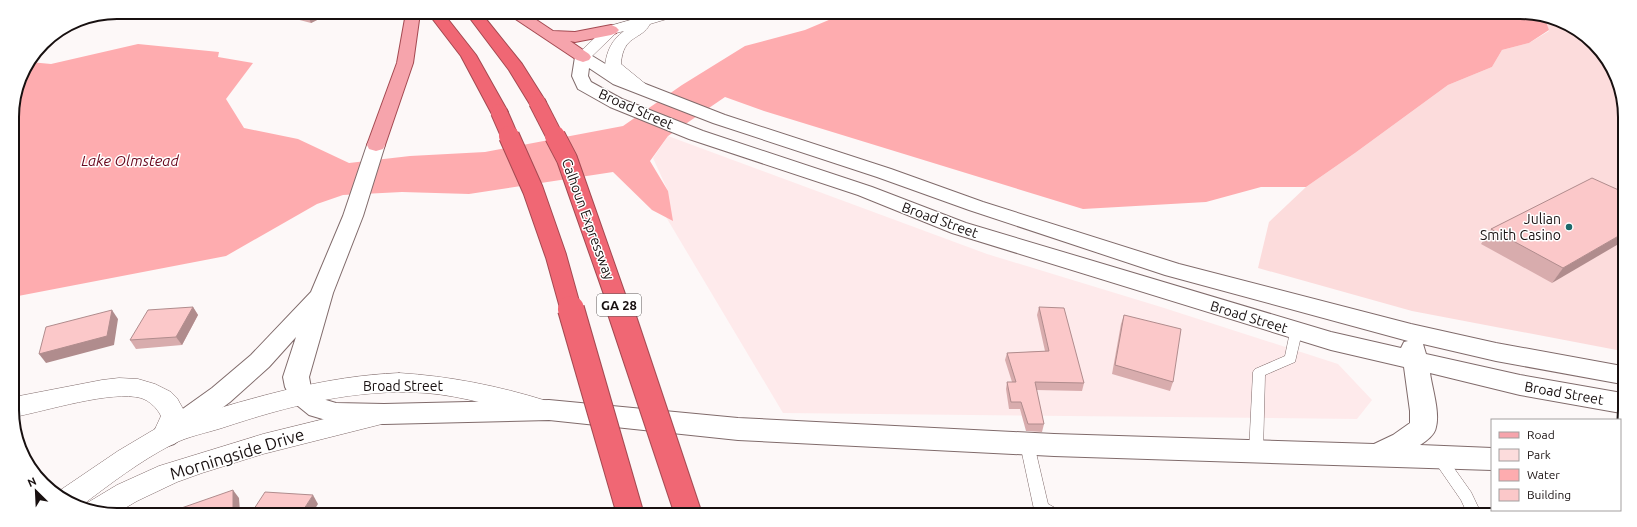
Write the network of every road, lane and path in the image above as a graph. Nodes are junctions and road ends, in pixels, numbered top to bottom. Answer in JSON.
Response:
{"nodes":[{"id":1,"x":412,"y":19,"type":"edge"},
{"id":2,"x":440,"y":19,"type":"edge"},
{"id":3,"x":478,"y":19,"type":"edge"},
{"id":4,"x":525,"y":19,"type":"edge"},
{"id":5,"x":653,"y":19,"type":"edge"},
{"id":6,"x":647,"y":21,"type":"junction"},
{"id":7,"x":611,"y":30,"type":"junction"},
{"id":8,"x":549,"y":35,"type":"junction"},
{"id":9,"x":583,"y":57,"type":"junction"},
{"id":10,"x":642,"y":89,"type":"junction"},
{"id":11,"x":322,"y":293,"type":"junction"},
{"id":12,"x":1296,"y":332,"type":"junction"},
{"id":13,"x":1410,"y":333,"type":"junction"},
{"id":14,"x":1415,"y":362,"type":"junction"},
{"id":15,"x":1618,"y":374,"type":"edge"},
{"id":16,"x":302,"y":394,"type":"junction"},
{"id":17,"x":1618,"y":402,"type":"edge"},
{"id":18,"x":19,"y":406,"type":"edge"},
{"id":19,"x":549,"y":410,"type":"junction"},
{"id":20,"x":384,"y":414,"type":"junction"},
{"id":21,"x":165,"y":436,"type":"junction"},
{"id":22,"x":1028,"y":444,"type":"junction"},
{"id":23,"x":1256,"y":452,"type":"junction"},
{"id":24,"x":1376,"y":456,"type":"junction"},
{"id":25,"x":1439,"y":458,"type":"junction"},
{"id":26,"x":1491,"y":459,"type":"edge"},
{"id":27,"x":72,"y":497,"type":"edge"},
{"id":28,"x":104,"y":507,"type":"edge"},
{"id":29,"x":629,"y":508,"type":"edge"},
{"id":30,"x":686,"y":508,"type":"edge"},
{"id":31,"x":1045,"y":508,"type":"edge"},
{"id":32,"x":1472,"y":508,"type":"edge"}],
"edges":[{"from":1,"to":11,"type":"main road"},
{"from":2,"to":29,"type":"highway","bridge":true},
{"from":3,"to":30,"type":"highway","name":"Calhoun Expressway","number":"GA 28","bridge":true},
{"from":4,"to":8,"type":"main road"},
{"from":5,"to":6,"type":"street"},
{"from":6,"to":7,"type":"street"},
{"from":6,"to":10,"type":"street"},
{"from":7,"to":8,"type":"main road"},
{"from":7,"to":9,"type":"street"},
{"from":8,"to":9,"type":"main road"},
{"from":9,"to":10,"type":"main road","name":"Broad Street"},
{"from":9,"to":12,"type":"main road","name":"Broad Street"},
{"from":10,"to":13,"type":"main road","name":"Broad Street"},
{"from":11,"to":16,"type":"main road"},
{"from":11,"to":21,"type":"main road"},
{"from":12,"to":14,"type":"main road","name":"Broad Street"},
{"from":12,"to":23,"type":"lane"},
{"from":13,"to":14,"type":"main road"},
{"from":13,"to":15,"type":"main road","name":"Broad Street"},
{"from":14,"to":17,"type":"main road","name":"Broad Street"},
{"from":14,"to":24,"type":"main road"},
{"from":16,"to":19,"type":"street","name":"Broad Street"},
{"from":16,"to":20,"type":"main road","name":"Broad Street"},
{"from":16,"to":21,"type":"street"},
{"from":18,"to":21,"type":"street"},
{"from":19,"to":20,"type":"main road","name":"Broad Street"},
{"from":19,"to":22,"type":"main road","name":"Broad Street"},
{"from":20,"to":28,"type":"street","name":"Morningside Drive"},
{"from":21,"to":27,"type":"street"},
{"from":22,"to":23,"type":"main road","name":"Broad Street"},
{"from":22,"to":31,"type":"lane"},
{"from":23,"to":24,"type":"main road","name":"Broad Street"},
{"from":24,"to":25,"type":"main road","name":"Broad Street"},
{"from":25,"to":26,"type":"main road","name":"Broad Street"},
{"from":25,"to":32,"type":"lane"}]}
